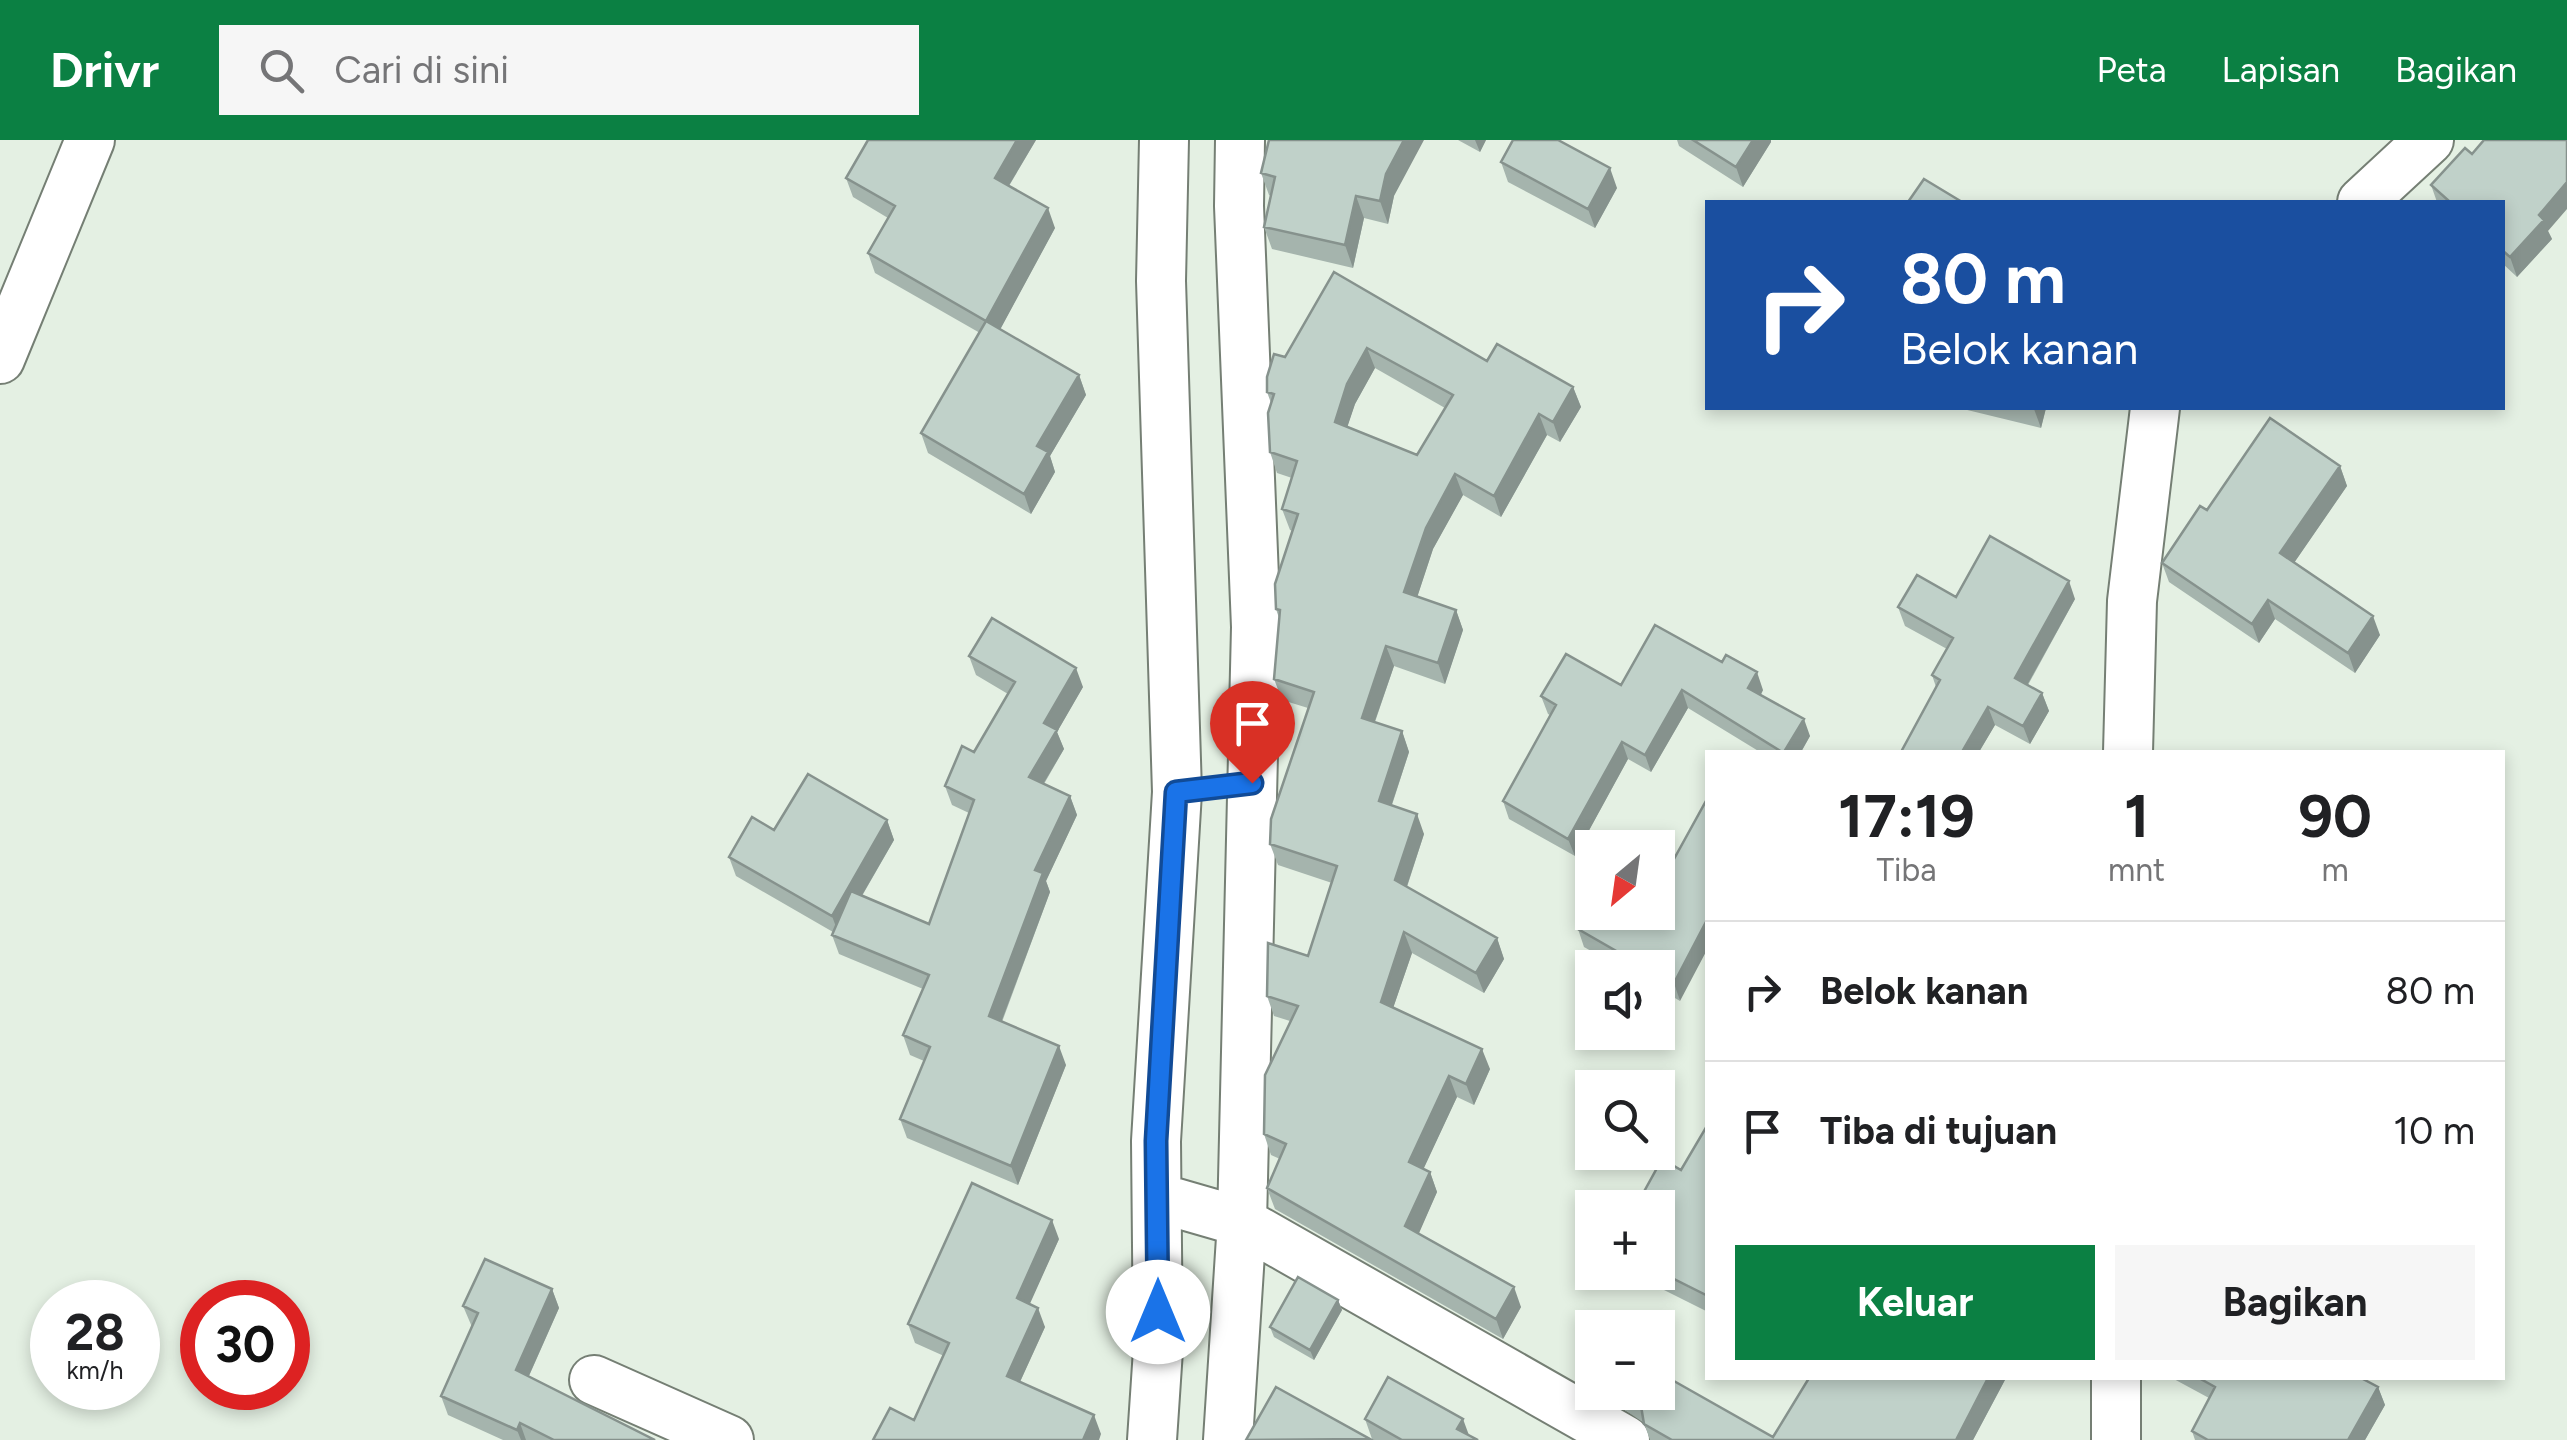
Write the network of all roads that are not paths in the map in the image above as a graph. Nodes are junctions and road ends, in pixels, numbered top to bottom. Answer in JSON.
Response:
{"nodes":[{"id":1,"x":90,"y":140,"type":"edge"},
{"id":2,"x":1164,"y":140,"type":"edge"},
{"id":3,"x":1240,"y":140,"type":"edge"},
{"id":4,"x":2429,"y":140,"type":"edge"},
{"id":5,"x":2364,"y":200,"type":"edge"},
{"id":6,"x":0,"y":359,"type":"edge"},
{"id":7,"x":2155,"y":410,"type":"edge"},
{"id":8,"x":2128,"y":750,"type":"edge"},
{"id":9,"x":1252,"y":783,"type":"junction"},
{"id":10,"x":1176,"y":792,"type":"junction"},
{"id":11,"x":1202,"y":1211,"type":"junction"},
{"id":12,"x":594,"y":1380,"type":"dead end"},
{"id":13,"x":2116,"y":1380,"type":"edge"},
{"id":14,"x":729,"y":1440,"type":"edge"},
{"id":15,"x":1152,"y":1440,"type":"edge"},
{"id":16,"x":1228,"y":1440,"type":"edge"},
{"id":17,"x":1625,"y":1440,"type":"edge"},
{"id":18,"x":2116,"y":1440,"type":"edge"}],
"edges":[{"from":1,"to":6,"type":"street"},
{"from":2,"to":10,"type":"street"},
{"from":3,"to":9,"type":"street"},
{"from":4,"to":5,"type":"street"},
{"from":7,"to":8,"type":"street"},
{"from":9,"to":10,"type":"street"},
{"from":9,"to":11,"type":"street"},
{"from":10,"to":11,"type":"street"},
{"from":11,"to":15,"type":"street"},
{"from":11,"to":16,"type":"street"},
{"from":11,"to":17,"type":"street"},
{"from":12,"to":14,"type":"street"},
{"from":13,"to":18,"type":"street"}]}
